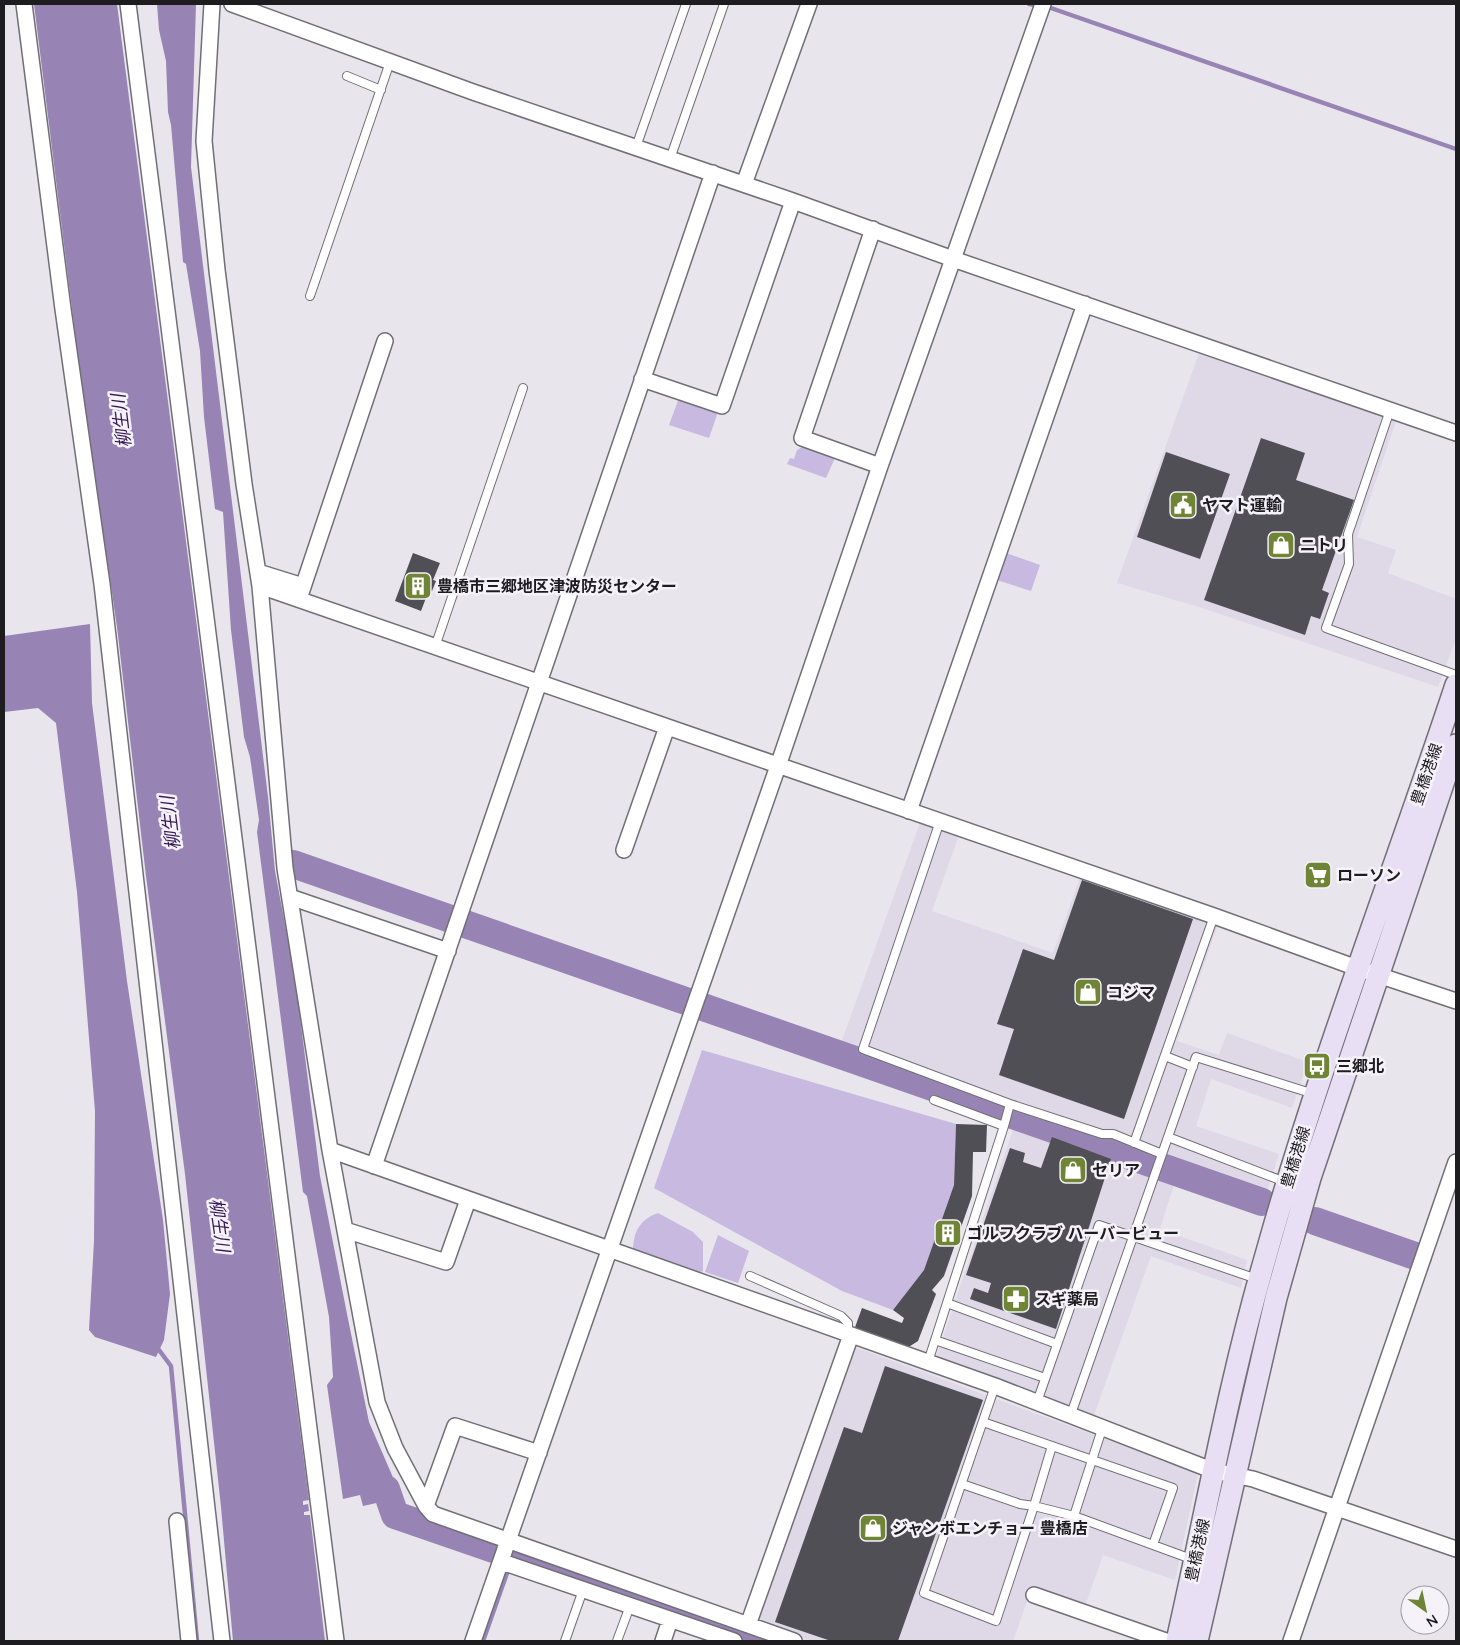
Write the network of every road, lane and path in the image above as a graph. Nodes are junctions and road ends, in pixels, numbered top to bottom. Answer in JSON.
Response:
{"nodes":[{"id":1,"x":24,"y":4,"type":"edge"},
{"id":2,"x":128,"y":4,"type":"edge"},
{"id":3,"x":212,"y":4,"type":"edge"},
{"id":4,"x":232,"y":4,"type":"edge"},
{"id":5,"x":686,"y":4,"type":"edge"},
{"id":6,"x":724,"y":4,"type":"edge"},
{"id":7,"x":809,"y":4,"type":"edge"},
{"id":8,"x":1042,"y":5,"type":"edge"},
{"id":9,"x":390,"y":62,"type":"junction"},
{"id":10,"x":348,"y":76,"type":"dead end"},
{"id":11,"x":381,"y":90,"type":"junction"},
{"id":12,"x":636,"y":146,"type":"junction"},
{"id":13,"x":670,"y":159,"type":"junction"},
{"id":14,"x":713,"y":173,"type":"junction"},
{"id":15,"x":744,"y":184,"type":"junction"},
{"id":16,"x":793,"y":201,"type":"junction"},
{"id":17,"x":873,"y":229,"type":"junction"},
{"id":18,"x":953,"y":259,"type":"junction"},
{"id":19,"x":310,"y":296,"type":"dead end"},
{"id":20,"x":1085,"y":304,"type":"junction"},
{"id":21,"x":386,"y":341,"type":"dead end"},
{"id":22,"x":642,"y":379,"type":"junction"},
{"id":23,"x":523,"y":388,"type":"dead end"},
{"id":24,"x":1390,"y":410,"type":"junction"},
{"id":25,"x":1456,"y":433,"type":"edge"},
{"id":26,"x":880,"y":466,"type":"junction"},
{"id":27,"x":259,"y":579,"type":"junction"},
{"id":28,"x":301,"y":593,"type":"junction"},
{"id":29,"x":435,"y":647,"type":"junction"},
{"id":30,"x":1456,"y":675,"type":"edge"},
{"id":31,"x":540,"y":683,"type":"junction"},
{"id":32,"x":1456,"y":685,"type":"edge"},
{"id":33,"x":666,"y":727,"type":"junction"},
{"id":34,"x":1456,"y":745,"type":"edge"},
{"id":35,"x":778,"y":766,"type":"junction"},
{"id":36,"x":909,"y":811,"type":"junction"},
{"id":37,"x":940,"y":822,"type":"junction"},
{"id":38,"x":624,"y":850,"type":"dead end"},
{"id":39,"x":290,"y":897,"type":"junction"},
{"id":40,"x":1214,"y":916,"type":"junction"},
{"id":41,"x":448,"y":951,"type":"junction"},
{"id":42,"x":1357,"y":968,"type":"junction"},
{"id":43,"x":1378,"y":975,"type":"junction"},
{"id":44,"x":1456,"y":1001,"type":"edge"},
{"id":45,"x":1164,"y":1056,"type":"junction"},
{"id":46,"x":1193,"y":1066,"type":"junction"},
{"id":47,"x":1314,"y":1094,"type":"junction"},
{"id":48,"x":934,"y":1100,"type":"dead end"},
{"id":49,"x":1009,"y":1110,"type":"junction"},
{"id":50,"x":1004,"y":1126,"type":"junction"},
{"id":51,"x":1168,"y":1137,"type":"junction"},
{"id":52,"x":1134,"y":1142,"type":"junction"},
{"id":53,"x":330,"y":1150,"type":"junction"},
{"id":54,"x":1161,"y":1157,"type":"junction"},
{"id":55,"x":1456,"y":1162,"type":"edge"},
{"id":56,"x":374,"y":1166,"type":"junction"},
{"id":57,"x":1287,"y":1182,"type":"junction"},
{"id":58,"x":468,"y":1200,"type":"junction"},
{"id":59,"x":345,"y":1230,"type":"junction"},
{"id":60,"x":1133,"y":1237,"type":"junction"},
{"id":61,"x":608,"y":1250,"type":"junction"},
{"id":62,"x":750,"y":1276,"type":"dead end"},
{"id":63,"x":1259,"y":1280,"type":"junction"},
{"id":64,"x":947,"y":1303,"type":"junction"},
{"id":65,"x":849,"y":1335,"type":"junction"},
{"id":66,"x":935,"y":1340,"type":"junction"},
{"id":67,"x":1057,"y":1344,"type":"junction"},
{"id":68,"x":928,"y":1362,"type":"junction"},
{"id":69,"x":1045,"y":1378,"type":"junction"},
{"id":70,"x":996,"y":1386,"type":"junction"},
{"id":71,"x":1037,"y":1402,"type":"junction"},
{"id":72,"x":1071,"y":1414,"type":"junction"},
{"id":73,"x":983,"y":1422,"type":"junction"},
{"id":74,"x":1103,"y":1426,"type":"junction"},
{"id":75,"x":1052,"y":1446,"type":"junction"},
{"id":76,"x":539,"y":1453,"type":"junction"},
{"id":77,"x":1093,"y":1460,"type":"junction"},
{"id":78,"x":1214,"y":1470,"type":"junction"},
{"id":79,"x":1235,"y":1476,"type":"junction"},
{"id":80,"x":962,"y":1484,"type":"junction"},
{"id":81,"x":426,"y":1506,"type":"junction"},
{"id":82,"x":1034,"y":1506,"type":"junction"},
{"id":83,"x":1340,"y":1508,"type":"junction"},
{"id":84,"x":1074,"y":1516,"type":"junction"},
{"id":85,"x":177,"y":1521,"type":"dead end"},
{"id":86,"x":1153,"y":1545,"type":"junction"},
{"id":87,"x":1456,"y":1549,"type":"edge"},
{"id":88,"x":505,"y":1554,"type":"junction"},
{"id":89,"x":1196,"y":1560,"type":"junction"},
{"id":90,"x":583,"y":1590,"type":"junction"},
{"id":91,"x":1034,"y":1595,"type":"dead end"},
{"id":92,"x":630,"y":1606,"type":"junction"},
{"id":93,"x":670,"y":1620,"type":"junction"},
{"id":94,"x":748,"y":1625,"type":"junction"},
{"id":95,"x":189,"y":1641,"type":"edge"},
{"id":96,"x":222,"y":1641,"type":"edge"},
{"id":97,"x":336,"y":1641,"type":"edge"},
{"id":98,"x":473,"y":1641,"type":"edge"},
{"id":99,"x":565,"y":1641,"type":"edge"},
{"id":100,"x":617,"y":1641,"type":"edge"},
{"id":101,"x":663,"y":1641,"type":"edge"},
{"id":102,"x":734,"y":1641,"type":"edge"},
{"id":103,"x":794,"y":1641,"type":"edge"},
{"id":104,"x":1166,"y":1641,"type":"edge"},
{"id":105,"x":1177,"y":1641,"type":"edge"},
{"id":106,"x":1197,"y":1641,"type":"edge"},
{"id":107,"x":1291,"y":1641,"type":"edge"}],
"edges":[{"from":1,"to":96,"type":"street"},
{"from":2,"to":97,"type":"street"},
{"from":3,"to":27,"type":"street"},
{"from":4,"to":9,"type":"street"},
{"from":5,"to":12,"type":"lane"},
{"from":6,"to":13,"type":"lane"},
{"from":7,"to":15,"type":"street"},
{"from":8,"to":18,"type":"street"},
{"from":9,"to":11,"type":"lane"},
{"from":9,"to":12,"type":"street"},
{"from":10,"to":11,"type":"lane"},
{"from":11,"to":19,"type":"lane"},
{"from":12,"to":13,"type":"street"},
{"from":13,"to":14,"type":"street"},
{"from":14,"to":15,"type":"street"},
{"from":14,"to":22,"type":"street"},
{"from":15,"to":16,"type":"street"},
{"from":16,"to":17,"type":"street"},
{"from":16,"to":22,"type":"street"},
{"from":17,"to":18,"type":"street"},
{"from":17,"to":26,"type":"street"},
{"from":18,"to":20,"type":"street"},
{"from":18,"to":26,"type":"street"},
{"from":20,"to":24,"type":"street"},
{"from":20,"to":36,"type":"street"},
{"from":21,"to":28,"type":"street"},
{"from":22,"to":31,"type":"street"},
{"from":23,"to":29,"type":"lane"},
{"from":24,"to":25,"type":"street"},
{"from":24,"to":30,"type":"lane"},
{"from":26,"to":35,"type":"street"},
{"from":27,"to":28,"type":"street"},
{"from":27,"to":39,"type":"street"},
{"from":28,"to":29,"type":"street"},
{"from":29,"to":31,"type":"street"},
{"from":31,"to":33,"type":"street"},
{"from":31,"to":41,"type":"street"},
{"from":32,"to":42,"type":"main road","name":"豊橋港線"},
{"from":33,"to":35,"type":"street"},
{"from":33,"to":38,"type":"street"},
{"from":34,"to":43,"type":"main road","name":"豊橋港線"},
{"from":35,"to":36,"type":"street"},
{"from":35,"to":61,"type":"street"},
{"from":36,"to":37,"type":"street"},
{"from":37,"to":40,"type":"street"},
{"from":37,"to":49,"type":"lane"},
{"from":39,"to":41,"type":"street"},
{"from":39,"to":53,"type":"street"},
{"from":40,"to":42,"type":"street"},
{"from":40,"to":45,"type":"lane"},
{"from":41,"to":56,"type":"street"},
{"from":42,"to":43,"type":"street"},
{"from":42,"to":47,"type":"main road","name":"豊橋港線"},
{"from":43,"to":44,"type":"street"},
{"from":43,"to":79,"type":"main road","name":"豊橋港線"},
{"from":45,"to":46,"type":"lane"},
{"from":45,"to":52,"type":"lane"},
{"from":46,"to":47,"type":"lane"},
{"from":46,"to":51,"type":"lane"},
{"from":47,"to":57,"type":"main road","name":"豊橋港線"},
{"from":48,"to":50,"type":"lane"},
{"from":49,"to":50,"type":"lane"},
{"from":49,"to":52,"type":"lane"},
{"from":50,"to":64,"type":"lane"},
{"from":51,"to":54,"type":"lane"},
{"from":51,"to":57,"type":"lane"},
{"from":52,"to":54,"type":"lane"},
{"from":53,"to":56,"type":"street"},
{"from":53,"to":59,"type":"street"},
{"from":54,"to":60,"type":"lane"},
{"from":55,"to":83,"type":"street"},
{"from":56,"to":58,"type":"street"},
{"from":57,"to":63,"type":"main road","name":"豊橋港線"},
{"from":58,"to":59,"type":"street"},
{"from":58,"to":61,"type":"street"},
{"from":59,"to":81,"type":"street"},
{"from":60,"to":63,"type":"lane"},
{"from":60,"to":67,"type":"lane"},
{"from":60,"to":72,"type":"lane"},
{"from":61,"to":65,"type":"street"},
{"from":61,"to":76,"type":"street"},
{"from":62,"to":65,"type":"lane"},
{"from":63,"to":78,"type":"main road","name":"豊橋港線"},
{"from":64,"to":66,"type":"lane"},
{"from":64,"to":67,"type":"lane"},
{"from":65,"to":68,"type":"street"},
{"from":65,"to":94,"type":"street"},
{"from":66,"to":68,"type":"lane"},
{"from":66,"to":69,"type":"lane"},
{"from":67,"to":69,"type":"lane"},
{"from":68,"to":70,"type":"street"},
{"from":69,"to":71,"type":"lane"},
{"from":70,"to":71,"type":"street"},
{"from":70,"to":73,"type":"lane"},
{"from":71,"to":72,"type":"street"},
{"from":72,"to":74,"type":"street"},
{"from":73,"to":75,"type":"lane"},
{"from":73,"to":80,"type":"lane"},
{"from":74,"to":77,"type":"lane"},
{"from":74,"to":78,"type":"street"},
{"from":75,"to":77,"type":"lane"},
{"from":75,"to":82,"type":"lane"},
{"from":76,"to":81,"type":"street"},
{"from":76,"to":88,"type":"street"},
{"from":77,"to":84,"type":"lane"},
{"from":77,"to":86,"type":"lane"},
{"from":78,"to":79,"type":"street"},
{"from":78,"to":89,"type":"main road","name":"豊橋港線"},
{"from":79,"to":83,"type":"street"},
{"from":79,"to":106,"type":"main road","name":"豊橋港線"},
{"from":80,"to":82,"type":"lane"},
{"from":80,"to":82,"type":"lane"},
{"from":81,"to":88,"type":"street"},
{"from":82,"to":84,"type":"lane"},
{"from":83,"to":87,"type":"street"},
{"from":83,"to":107,"type":"street"},
{"from":84,"to":86,"type":"lane"},
{"from":85,"to":95,"type":"street"},
{"from":86,"to":89,"type":"lane"},
{"from":88,"to":90,"type":"street"},
{"from":88,"to":94,"type":"street"},
{"from":88,"to":98,"type":"street"},
{"from":89,"to":105,"type":"main road","name":"豊橋港線"},
{"from":90,"to":92,"type":"street"},
{"from":90,"to":99,"type":"lane"},
{"from":91,"to":104,"type":"street"},
{"from":92,"to":93,"type":"street"},
{"from":92,"to":100,"type":"lane"},
{"from":93,"to":101,"type":"street"},
{"from":93,"to":102,"type":"street"},
{"from":94,"to":103,"type":"street"}]}
